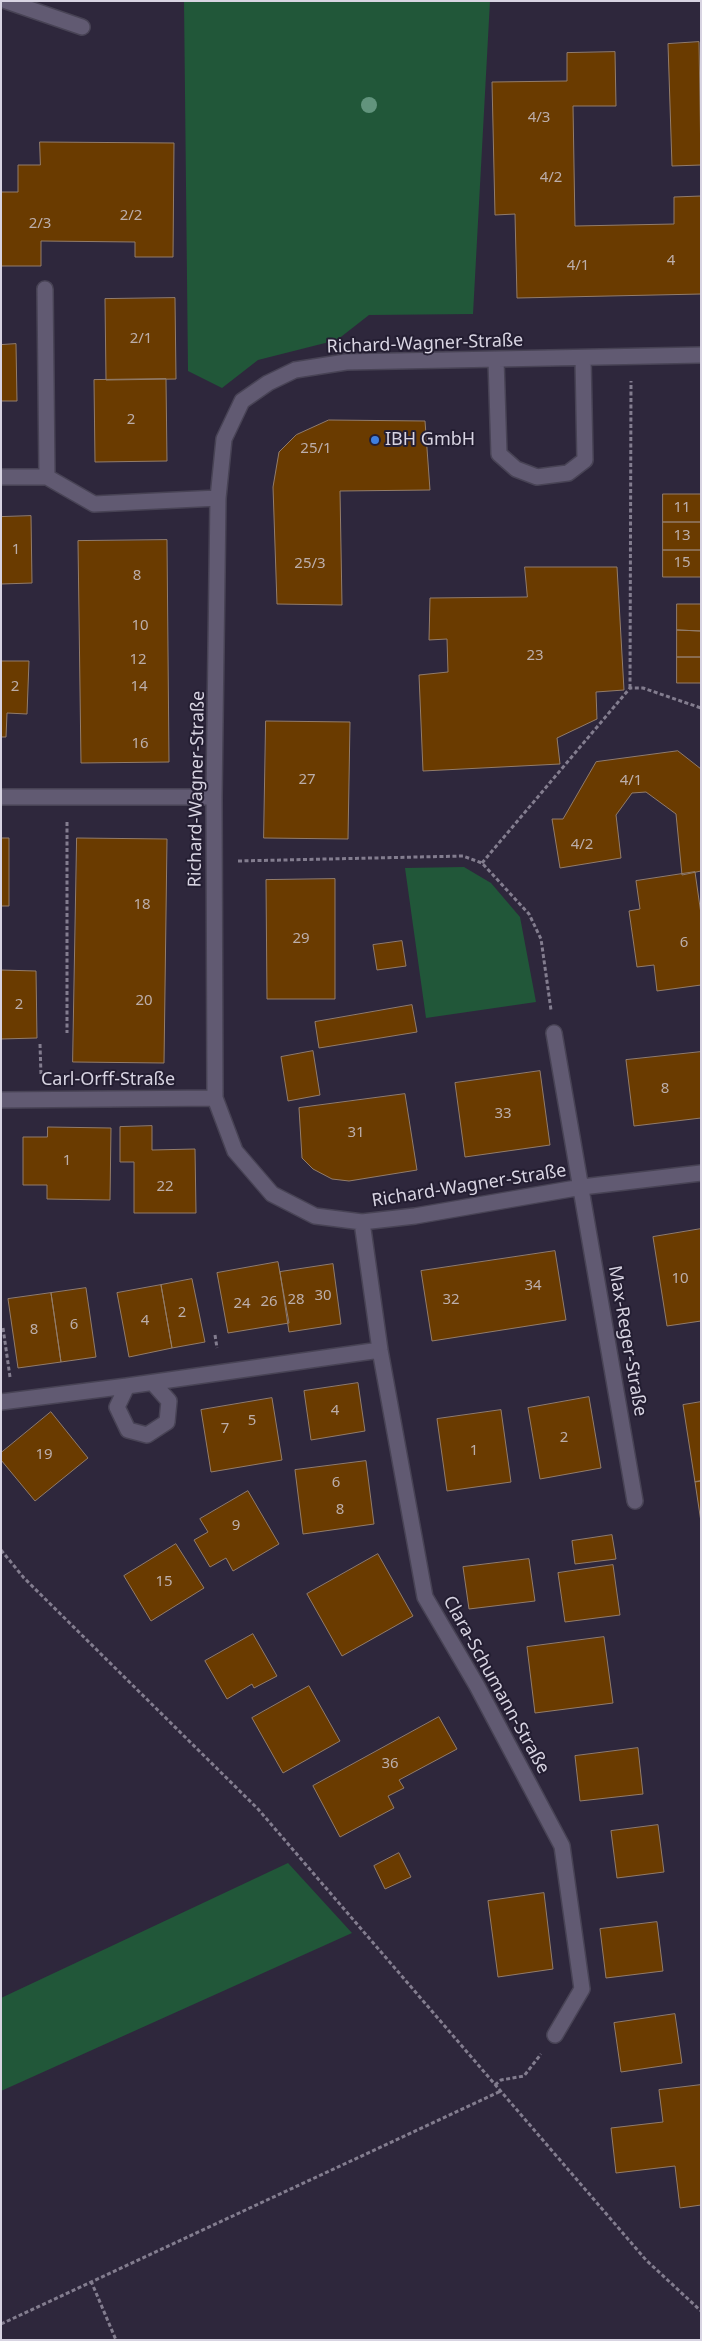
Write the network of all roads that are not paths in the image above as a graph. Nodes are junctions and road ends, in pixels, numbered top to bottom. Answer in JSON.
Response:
{"nodes":[{"id":1,"x":6,"y":1,"type":"edge"},
{"id":2,"x":82,"y":27,"type":"dead end"},
{"id":3,"x":45,"y":288,"type":"dead end"},
{"id":4,"x":701,"y":355,"type":"edge"},
{"id":5,"x":583,"y":358,"type":"junction"},
{"id":6,"x":496,"y":360,"type":"junction"},
{"id":7,"x":1,"y":477,"type":"edge"},
{"id":8,"x":47,"y":477,"type":"junction"},
{"id":9,"x":218,"y":498,"type":"junction"},
{"id":10,"x":1,"y":797,"type":"edge"},
{"id":11,"x":214,"y":797,"type":"junction"},
{"id":12,"x":554,"y":1033,"type":"road end"},
{"id":13,"x":214,"y":1098,"type":"junction"},
{"id":14,"x":1,"y":1100,"type":"edge"},
{"id":15,"x":701,"y":1174,"type":"edge"},
{"id":16,"x":582,"y":1187,"type":"junction"},
{"id":17,"x":362,"y":1222,"type":"junction"},
{"id":18,"x":380,"y":1350,"type":"junction"},
{"id":19,"x":153,"y":1383,"type":"junction"},
{"id":20,"x":127,"y":1386,"type":"junction"},
{"id":21,"x":7,"y":1401,"type":"edge"},
{"id":22,"x":635,"y":1501,"type":"dead end"},
{"id":23,"x":556,"y":2036,"type":"road end"}],
"edges":[{"from":1,"to":2,"type":"street"},
{"from":3,"to":8,"type":"street"},
{"from":4,"to":5,"type":"street","name":"Richard-Wagner-Straße"},
{"from":5,"to":6,"type":"street","name":"Richard-Wagner-Straße"},
{"from":5,"to":6,"type":"street"},
{"from":6,"to":9,"type":"street","name":"Richard-Wagner-Straße"},
{"from":7,"to":8,"type":"street"},
{"from":8,"to":9,"type":"street"},
{"from":9,"to":11,"type":"street","name":"Richard-Wagner-Straße"},
{"from":10,"to":11,"type":"street"},
{"from":11,"to":13,"type":"street","name":"Richard-Wagner-Straße"},
{"from":12,"to":16,"type":"street","name":"Max-Reger-Straße"},
{"from":13,"to":14,"type":"street","name":"Carl-Orff-Straße"},
{"from":13,"to":17,"type":"street","name":"Richard-Wagner-Straße"},
{"from":15,"to":16,"type":"street","name":"Richard-Wagner-Straße"},
{"from":16,"to":17,"type":"street","name":"Richard-Wagner-Straße"},
{"from":16,"to":22,"type":"street","name":"Max-Reger-Straße"},
{"from":17,"to":18,"type":"street","name":"Clara-Schumann-Straße"},
{"from":18,"to":19,"type":"street"},
{"from":18,"to":23,"type":"street","name":"Clara-Schumann-Straße"},
{"from":19,"to":20,"type":"street"},
{"from":19,"to":20,"type":"street"},
{"from":20,"to":21,"type":"street"}]}
